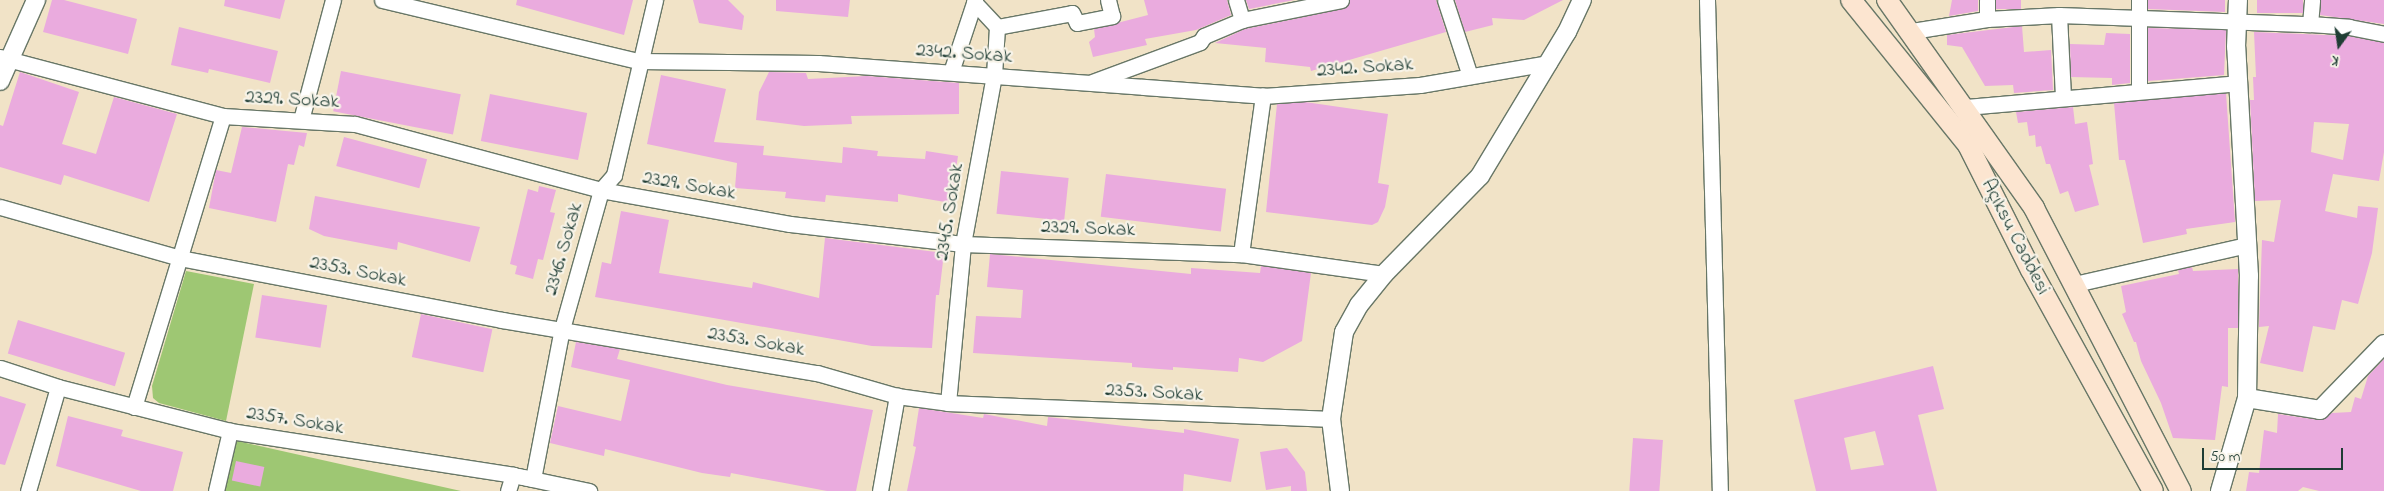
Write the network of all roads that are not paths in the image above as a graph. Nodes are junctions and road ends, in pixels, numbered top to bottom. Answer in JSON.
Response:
{"nodes":[{"id":1,"x":36,"y":0,"type":"edge"},
{"id":2,"x":333,"y":0,"type":"edge"},
{"id":3,"x":382,"y":0,"type":"edge"},
{"id":4,"x":655,"y":0,"type":"edge"},
{"id":5,"x":1108,"y":0,"type":"edge"},
{"id":6,"x":1236,"y":0,"type":"edge"},
{"id":7,"x":1341,"y":0,"type":"edge"},
{"id":8,"x":1445,"y":0,"type":"edge"},
{"id":9,"x":1582,"y":0,"type":"edge"},
{"id":10,"x":1707,"y":0,"type":"edge"},
{"id":11,"x":1851,"y":0,"type":"edge"},
{"id":12,"x":1887,"y":0,"type":"edge"},
{"id":13,"x":1987,"y":0,"type":"edge"},
{"id":14,"x":2139,"y":0,"type":"edge"},
{"id":15,"x":2238,"y":0,"type":"edge"},
{"id":16,"x":2312,"y":0,"type":"edge"},
{"id":17,"x":975,"y":1,"type":"edge"},
{"id":18,"x":2059,"y":15,"type":"junction"},
{"id":19,"x":2139,"y":17,"type":"junction"},
{"id":20,"x":1987,"y":19,"type":"junction"},
{"id":21,"x":1242,"y":20,"type":"junction"},
{"id":22,"x":2237,"y":20,"type":"junction"},
{"id":23,"x":2310,"y":24,"type":"junction"},
{"id":24,"x":997,"y":27,"type":"junction"},
{"id":25,"x":1912,"y":31,"type":"junction"},
{"id":26,"x":2384,"y":34,"type":"edge"},
{"id":27,"x":4,"y":59,"type":"edge"},
{"id":28,"x":638,"y":61,"type":"junction"},
{"id":29,"x":1549,"y":63,"type":"junction"},
{"id":30,"x":951,"y":72,"type":"junction"},
{"id":31,"x":994,"y":75,"type":"junction"},
{"id":32,"x":1470,"y":76,"type":"junction"},
{"id":33,"x":0,"y":81,"type":"edge"},
{"id":34,"x":2238,"y":82,"type":"junction"},
{"id":35,"x":1086,"y":84,"type":"junction"},
{"id":36,"x":2139,"y":90,"type":"junction"},
{"id":37,"x":1263,"y":96,"type":"junction"},
{"id":38,"x":2063,"y":98,"type":"junction"},
{"id":39,"x":1964,"y":107,"type":"junction"},
{"id":40,"x":223,"y":116,"type":"junction"},
{"id":41,"x":301,"y":120,"type":"junction"},
{"id":42,"x":601,"y":190,"type":"junction"},
{"id":43,"x":0,"y":207,"type":"edge"},
{"id":44,"x":963,"y":244,"type":"junction"},
{"id":45,"x":2247,"y":245,"type":"junction"},
{"id":46,"x":1241,"y":254,"type":"junction"},
{"id":47,"x":180,"y":258,"type":"junction"},
{"id":48,"x":1384,"y":274,"type":"junction"},
{"id":49,"x":2074,"y":284,"type":"junction"},
{"id":50,"x":562,"y":329,"type":"junction"},
{"id":51,"x":2384,"y":344,"type":"edge"},
{"id":52,"x":0,"y":368,"type":"edge"},
{"id":53,"x":58,"y":387,"type":"junction"},
{"id":54,"x":897,"y":396,"type":"junction"},
{"id":55,"x":2247,"y":398,"type":"junction"},
{"id":56,"x":948,"y":403,"type":"junction"},
{"id":57,"x":134,"y":407,"type":"junction"},
{"id":58,"x":1331,"y":419,"type":"junction"},
{"id":59,"x":230,"y":431,"type":"junction"},
{"id":60,"x":513,"y":475,"type":"junction"},
{"id":61,"x":28,"y":491,"type":"edge"},
{"id":62,"x":216,"y":491,"type":"edge"},
{"id":63,"x":508,"y":491,"type":"edge"},
{"id":64,"x":589,"y":491,"type":"edge"},
{"id":65,"x":880,"y":491,"type":"edge"},
{"id":66,"x":1340,"y":491,"type":"edge"},
{"id":67,"x":1720,"y":491,"type":"edge"},
{"id":68,"x":2154,"y":491,"type":"edge"},
{"id":69,"x":2181,"y":491,"type":"edge"},
{"id":70,"x":2220,"y":491,"type":"edge"}],
"edges":[{"from":1,"to":27,"type":"street"},
{"from":2,"to":41,"type":"street"},
{"from":3,"to":28,"type":"street","name":"2342. Sokak"},
{"from":4,"to":28,"type":"street","name":"2346. Sokak"},
{"from":5,"to":24,"type":"street"},
{"from":6,"to":21,"type":"street"},
{"from":7,"to":21,"type":"street"},
{"from":8,"to":32,"type":"street"},
{"from":9,"to":29,"type":"street"},
{"from":10,"to":67,"type":"street"},
{"from":11,"to":68,"type":"main road","name":"Açıksu Caddesi"},
{"from":12,"to":25,"type":"main road","name":"Açıksu Caddesi"},
{"from":13,"to":20,"type":"street"},
{"from":14,"to":19,"type":"street"},
{"from":15,"to":22,"type":"street"},
{"from":16,"to":23,"type":"street"},
{"from":17,"to":24,"type":"street"},
{"from":17,"to":30,"type":"street"},
{"from":18,"to":19,"type":"street"},
{"from":18,"to":20,"type":"street"},
{"from":18,"to":38,"type":"street"},
{"from":19,"to":22,"type":"street"},
{"from":19,"to":36,"type":"street"},
{"from":20,"to":25,"type":"street"},
{"from":21,"to":35,"type":"street"},
{"from":22,"to":23,"type":"street"},
{"from":22,"to":34,"type":"street"},
{"from":23,"to":26,"type":"street"},
{"from":24,"to":31,"type":"street","name":"2345. Sokak"},
{"from":25,"to":39,"type":"main road","name":"Açıksu Caddesi"},
{"from":27,"to":33,"type":"street"},
{"from":27,"to":40,"type":"street","name":"2329. Sokak"},
{"from":28,"to":30,"type":"street","name":"2342. Sokak"},
{"from":28,"to":42,"type":"street","name":"2346. Sokak"},
{"from":29,"to":32,"type":"street","name":"2342. Sokak"},
{"from":29,"to":48,"type":"street"},
{"from":30,"to":31,"type":"street","name":"2342. Sokak"},
{"from":31,"to":35,"type":"street","name":"2342. Sokak"},
{"from":31,"to":44,"type":"street","name":"2345. Sokak"},
{"from":32,"to":37,"type":"street","name":"2342. Sokak"},
{"from":34,"to":36,"type":"street"},
{"from":34,"to":45,"type":"street"},
{"from":35,"to":37,"type":"street","name":"2342. Sokak"},
{"from":36,"to":38,"type":"street"},
{"from":37,"to":46,"type":"street"},
{"from":38,"to":39,"type":"street"},
{"from":39,"to":49,"type":"main road","name":"Açıksu Caddesi"},
{"from":40,"to":41,"type":"street","name":"2329. Sokak"},
{"from":40,"to":47,"type":"street"},
{"from":41,"to":42,"type":"street","name":"2329. Sokak"},
{"from":42,"to":44,"type":"street","name":"2329. Sokak"},
{"from":42,"to":50,"type":"street","name":"2346. Sokak"},
{"from":43,"to":47,"type":"street","name":"2353. Sokak"},
{"from":44,"to":46,"type":"street","name":"2329. Sokak"},
{"from":44,"to":56,"type":"street","name":"2345. Sokak"},
{"from":45,"to":49,"type":"street"},
{"from":45,"to":55,"type":"street"},
{"from":46,"to":48,"type":"street","name":"2329. Sokak"},
{"from":47,"to":50,"type":"street","name":"2353. Sokak"},
{"from":47,"to":57,"type":"street"},
{"from":48,"to":58,"type":"street"},
{"from":49,"to":69,"type":"main road","name":"Açıksu Caddesi"},
{"from":50,"to":54,"type":"street","name":"2353. Sokak"},
{"from":50,"to":60,"type":"street","name":"2346. Sokak"},
{"from":51,"to":55,"type":"street"},
{"from":52,"to":53,"type":"street","name":"2357. Sokak"},
{"from":53,"to":57,"type":"street","name":"2357. Sokak"},
{"from":53,"to":61,"type":"street"},
{"from":54,"to":56,"type":"street","name":"2353. Sokak"},
{"from":54,"to":65,"type":"street"},
{"from":55,"to":70,"type":"street"},
{"from":56,"to":58,"type":"street","name":"2353. Sokak"},
{"from":57,"to":59,"type":"street","name":"2357. Sokak"},
{"from":58,"to":66,"type":"street"},
{"from":59,"to":60,"type":"street","name":"2357. Sokak"},
{"from":59,"to":62,"type":"street"},
{"from":60,"to":63,"type":"street"},
{"from":60,"to":64,"type":"street","name":"2357. Sokak"}]}
